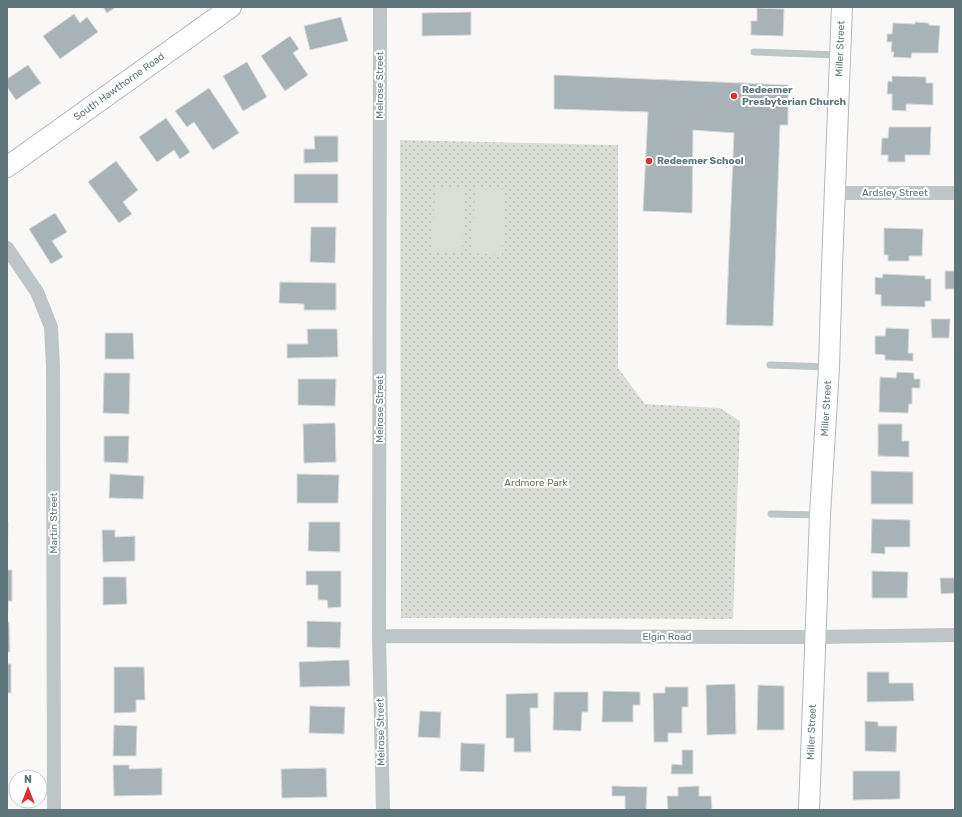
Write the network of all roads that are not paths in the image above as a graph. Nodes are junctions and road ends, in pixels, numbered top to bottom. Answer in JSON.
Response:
{"nodes":[{"id":1,"x":231,"y":7,"type":"edge"},
{"id":2,"x":380,"y":7,"type":"edge"},
{"id":3,"x":842,"y":7,"type":"edge"},
{"id":4,"x":754,"y":52,"type":"dead end"},
{"id":5,"x":840,"y":55,"type":"junction"},
{"id":6,"x":7,"y":167,"type":"edge"},
{"id":7,"x":835,"y":193,"type":"junction"},
{"id":8,"x":955,"y":193,"type":"edge"},
{"id":9,"x":7,"y":248,"type":"edge"},
{"id":10,"x":770,"y":365,"type":"dead end"},
{"id":11,"x":829,"y":367,"type":"junction"},
{"id":12,"x":772,"y":514,"type":"dead end"},
{"id":13,"x":820,"y":515,"type":"junction"},
{"id":14,"x":955,"y":635,"type":"edge"},
{"id":15,"x":379,"y":636,"type":"junction"},
{"id":16,"x":816,"y":637,"type":"junction"},
{"id":17,"x":54,"y":810,"type":"edge"},
{"id":18,"x":383,"y":810,"type":"edge"},
{"id":19,"x":809,"y":810,"type":"edge"}],
"edges":[{"from":1,"to":6,"type":"main road","name":"South Hawthorne Road"},
{"from":2,"to":15,"type":"street","name":"Melrose Street"},
{"from":3,"to":5,"type":"main road","name":"Miller Street"},
{"from":4,"to":5,"type":"lane"},
{"from":5,"to":7,"type":"main road","name":"Miller Street"},
{"from":7,"to":8,"type":"street","name":"Ardsley Street"},
{"from":7,"to":11,"type":"main road","name":"Miller Street"},
{"from":9,"to":17,"type":"street","name":"Martin Street"},
{"from":10,"to":11,"type":"lane"},
{"from":11,"to":13,"type":"main road","name":"Miller Street"},
{"from":12,"to":13,"type":"lane"},
{"from":13,"to":16,"type":"main road","name":"Miller Street"},
{"from":14,"to":16,"type":"street","name":"Elgin Road"},
{"from":15,"to":16,"type":"street","name":"Elgin Road"},
{"from":15,"to":18,"type":"street","name":"Melrose Street"},
{"from":16,"to":19,"type":"main road","name":"Miller Street"}]}
